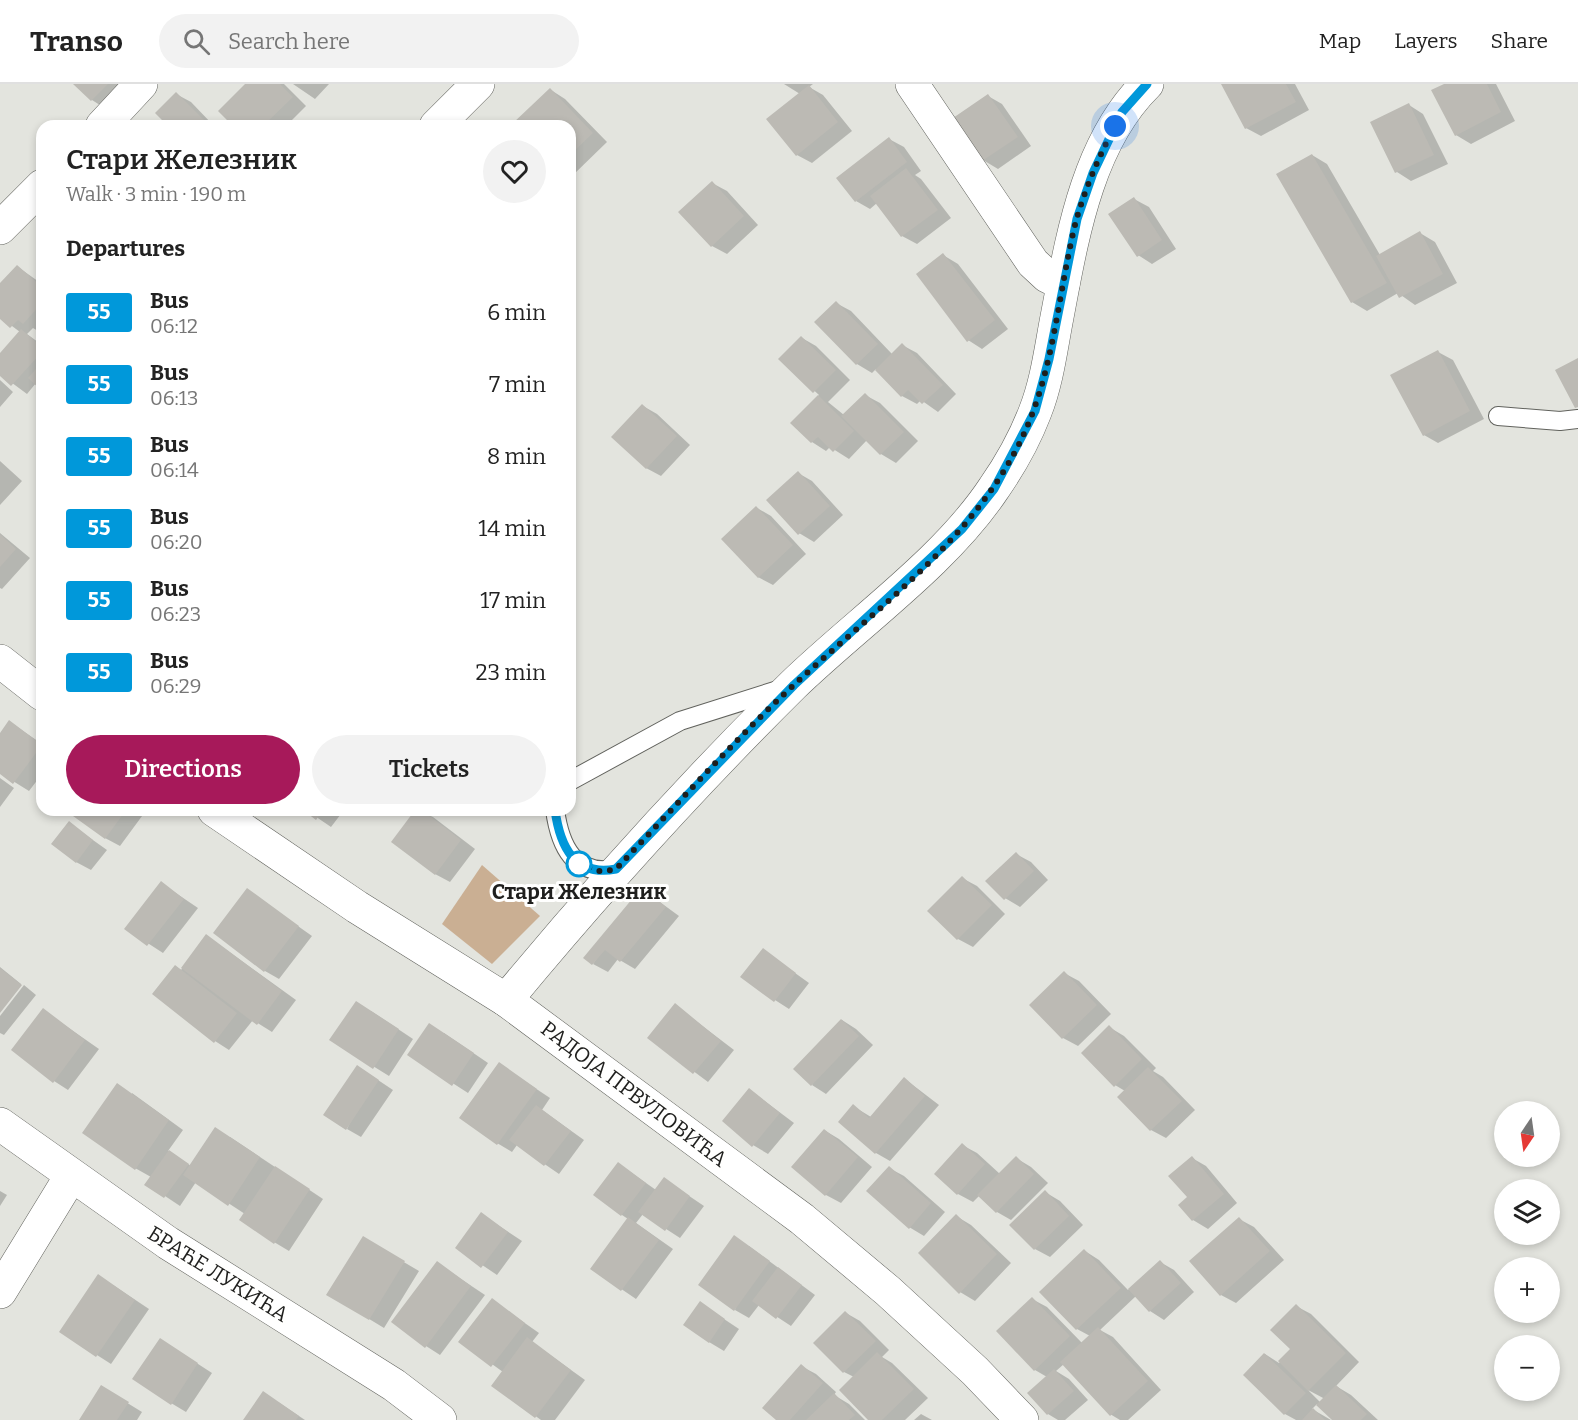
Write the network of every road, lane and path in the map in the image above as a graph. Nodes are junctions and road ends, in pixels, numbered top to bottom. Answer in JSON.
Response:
{"nodes":[{"id":1,"x":141,"y":84,"type":"edge"},
{"id":2,"x":478,"y":84,"type":"edge"},
{"id":3,"x":912,"y":84,"type":"edge"},
{"id":4,"x":1147,"y":84,"type":"edge"},
{"id":5,"x":108,"y":120,"type":"edge"},
{"id":6,"x":442,"y":120,"type":"edge"},
{"id":7,"x":36,"y":192,"type":"edge"},
{"id":8,"x":0,"y":228,"type":"edge"},
{"id":9,"x":1063,"y":284,"type":"junction"},
{"id":10,"x":1498,"y":416,"type":"dead end"},
{"id":11,"x":1578,"y":419,"type":"edge"},
{"id":12,"x":0,"y":661,"type":"edge"},
{"id":13,"x":794,"y":685,"type":"junction"},
{"id":14,"x":36,"y":689,"type":"edge"},
{"id":15,"x":576,"y":778,"type":"edge"},
{"id":16,"x":223,"y":816,"type":"edge"},
{"id":17,"x":556,"y":816,"type":"edge"},
{"id":18,"x":616,"y":869,"type":"junction"},
{"id":19,"x":506,"y":1000,"type":"junction"},
{"id":20,"x":0,"y":1124,"type":"edge"},
{"id":21,"x":71,"y":1176,"type":"junction"},
{"id":22,"x":0,"y":1292,"type":"edge"},
{"id":23,"x":440,"y":1420,"type":"edge"},
{"id":24,"x":1022,"y":1420,"type":"edge"}],
"edges":[{"from":1,"to":5,"type":"street"},
{"from":2,"to":6,"type":"street"},
{"from":3,"to":9,"type":"street"},
{"from":4,"to":9,"type":"street"},
{"from":7,"to":8,"type":"street"},
{"from":9,"to":13,"type":"street"},
{"from":10,"to":11,"type":"lane"},
{"from":12,"to":14,"type":"street"},
{"from":13,"to":15,"type":"lane"},
{"from":13,"to":18,"type":"street"},
{"from":16,"to":19,"type":"street","name":"РАДОЈА ПРВУЛОВИЋА"},
{"from":17,"to":18,"type":"lane"},
{"from":18,"to":19,"type":"street"},
{"from":19,"to":24,"type":"street","name":"РАДОЈА ПРВУЛОВИЋА"},
{"from":20,"to":21,"type":"street","name":"БРАЋЕ ЛУКИЋА"},
{"from":21,"to":22,"type":"street"},
{"from":21,"to":23,"type":"street","name":"БРАЋЕ ЛУКИЋА"}]}
